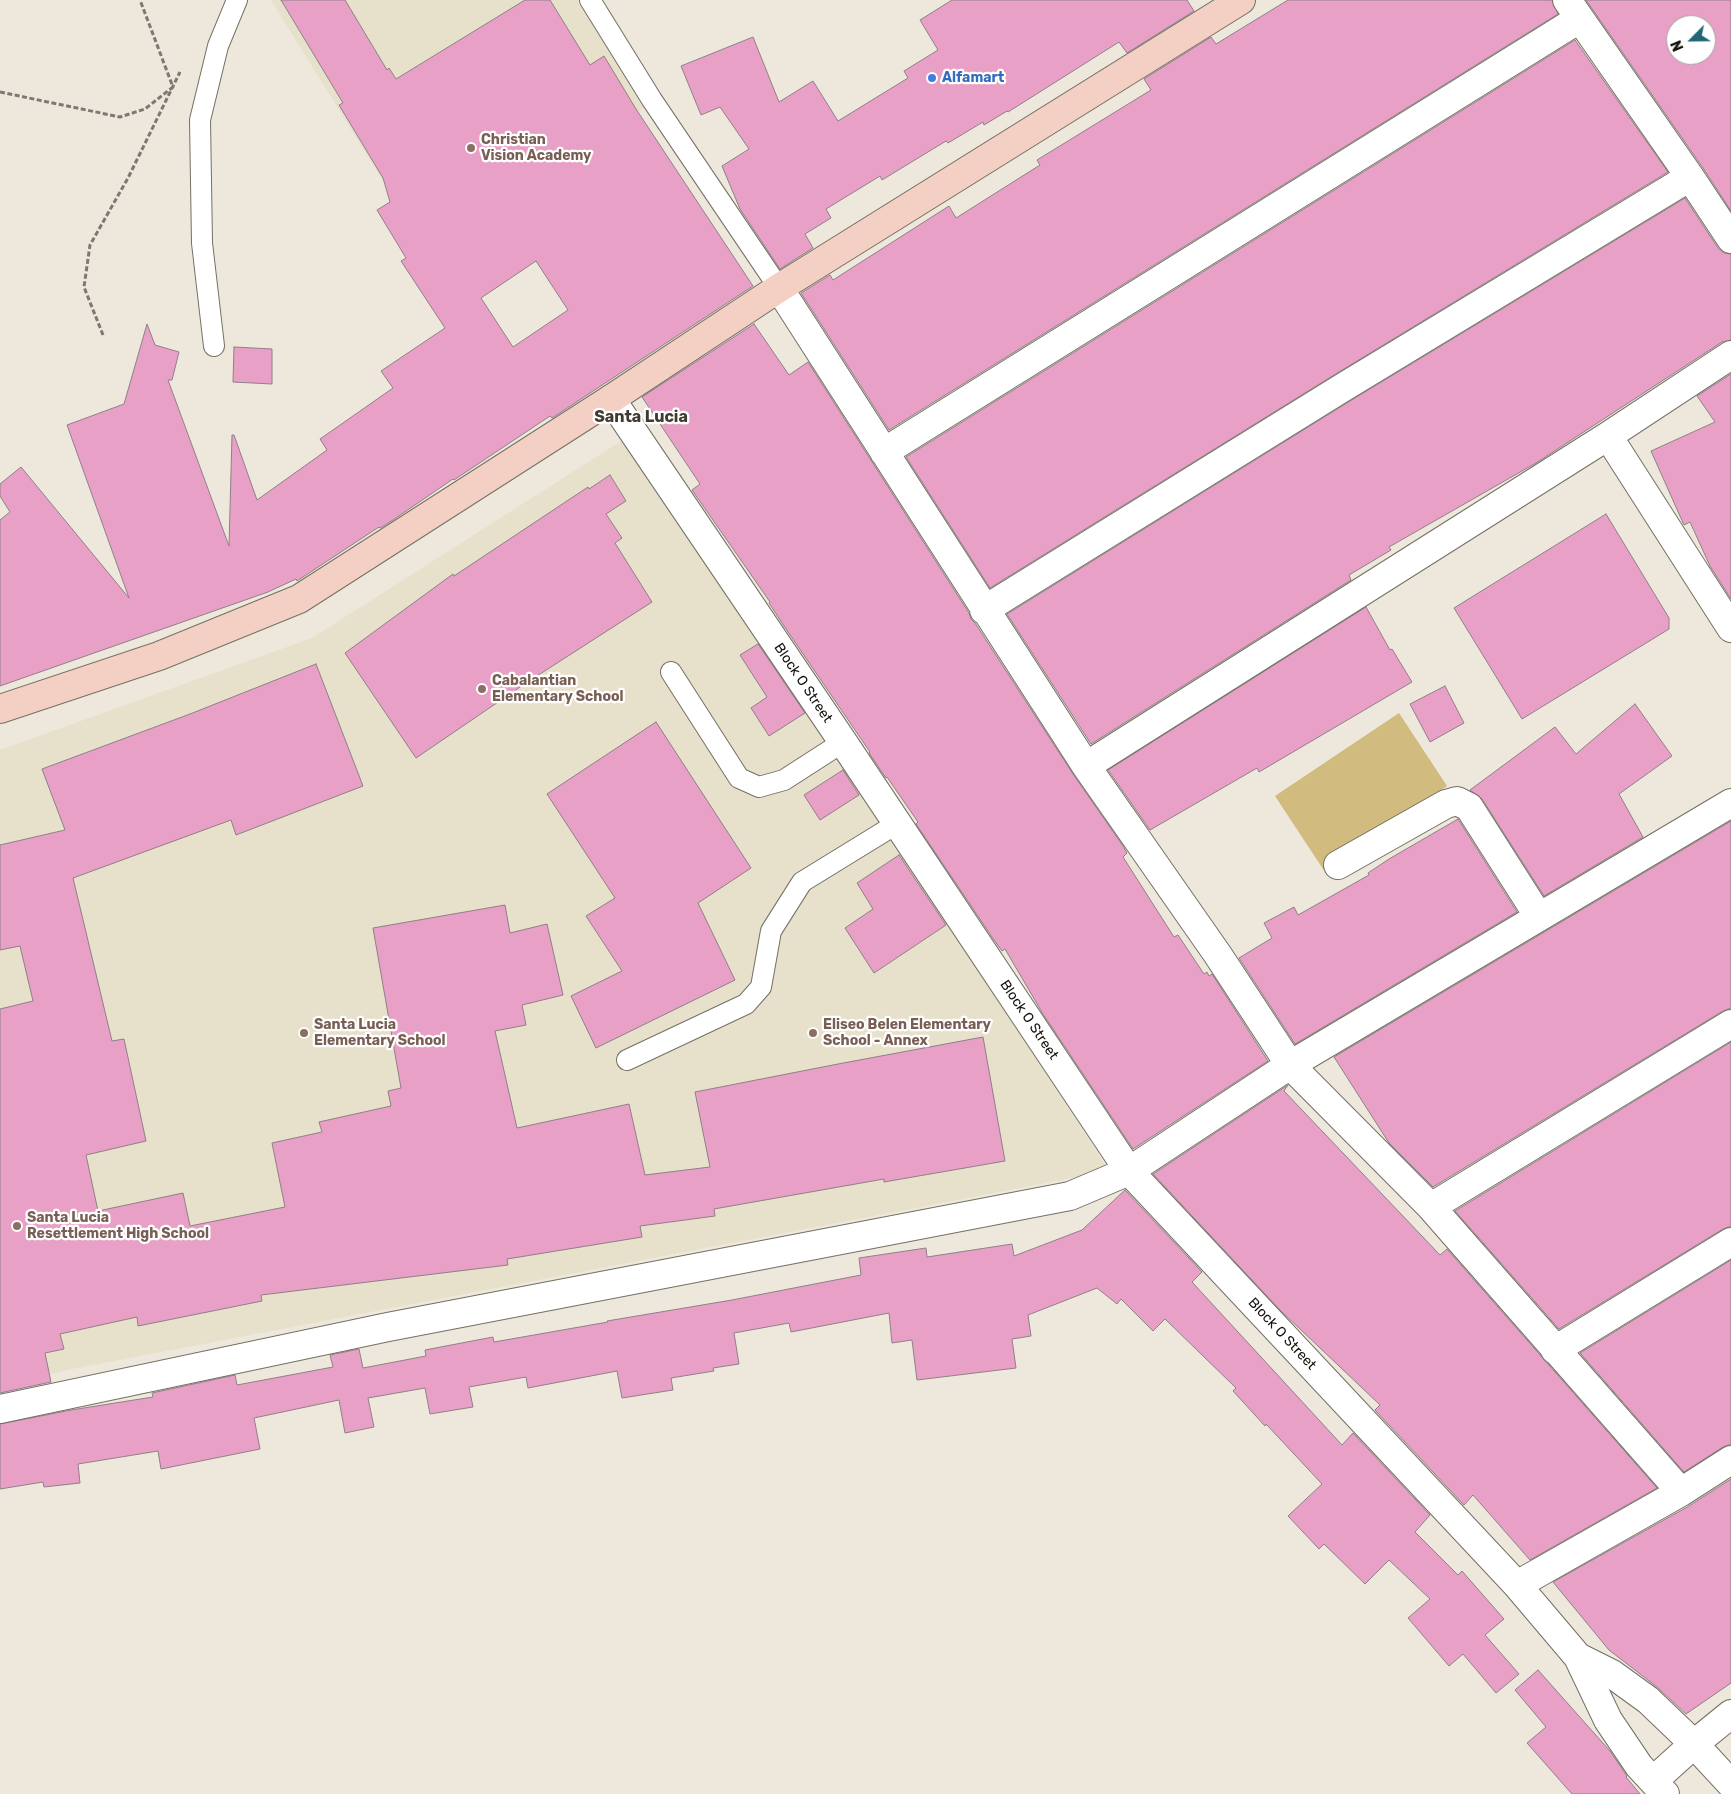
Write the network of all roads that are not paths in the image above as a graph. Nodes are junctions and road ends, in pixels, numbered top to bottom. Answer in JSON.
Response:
{"nodes":[{"id":1,"x":238,"y":0,"type":"edge"},
{"id":2,"x":590,"y":0,"type":"edge"},
{"id":3,"x":1241,"y":0,"type":"edge"},
{"id":4,"x":1573,"y":9,"type":"edge"},
{"id":5,"x":1690,"y":177,"type":"junction"},
{"id":6,"x":1731,"y":240,"type":"edge"},
{"id":7,"x":778,"y":288,"type":"junction"},
{"id":8,"x":214,"y":346,"type":"dead end"},
{"id":9,"x":1731,"y":355,"type":"edge"},
{"id":10,"x":611,"y":399,"type":"junction"},
{"id":11,"x":1608,"y":436,"type":"junction"},
{"id":12,"x":884,"y":452,"type":"junction"},
{"id":13,"x":984,"y":610,"type":"junction"},
{"id":14,"x":1731,"y":628,"type":"edge"},
{"id":15,"x":671,"y":672,"type":"dead end"},
{"id":16,"x":0,"y":709,"type":"edge"},
{"id":17,"x":844,"y":742,"type":"junction"},
{"id":18,"x":1086,"y":766,"type":"junction"},
{"id":19,"x":1731,"y":804,"type":"edge"},
{"id":20,"x":898,"y":823,"type":"junction"},
{"id":21,"x":1338,"y":865,"type":"dead end"},
{"id":22,"x":1539,"y":917,"type":"junction"},
{"id":23,"x":1731,"y":1024,"type":"edge"},
{"id":24,"x":627,"y":1060,"type":"dead end"},
{"id":25,"x":1290,"y":1065,"type":"junction"},
{"id":26,"x":1129,"y":1171,"type":"junction"},
{"id":27,"x":1431,"y":1207,"type":"junction"},
{"id":28,"x":1731,"y":1242,"type":"edge"},
{"id":29,"x":1555,"y":1350,"type":"junction"},
{"id":30,"x":0,"y":1409,"type":"edge"},
{"id":31,"x":1731,"y":1460,"type":"edge"},
{"id":32,"x":1681,"y":1492,"type":"junction"},
{"id":33,"x":1517,"y":1585,"type":"junction"},
{"id":34,"x":1578,"y":1657,"type":"junction"},
{"id":35,"x":1731,"y":1714,"type":"edge"},
{"id":36,"x":1694,"y":1744,"type":"junction"},
{"id":37,"x":1731,"y":1784,"type":"edge"},
{"id":38,"x":1659,"y":1787,"type":"edge"}],
"edges":[{"from":1,"to":8,"type":"lane"},
{"from":2,"to":7,"type":"lane"},
{"from":3,"to":7,"type":"street"},
{"from":4,"to":5,"type":"street"},
{"from":4,"to":12,"type":"street"},
{"from":5,"to":6,"type":"street"},
{"from":5,"to":13,"type":"street"},
{"from":7,"to":10,"type":"street"},
{"from":7,"to":12,"type":"street"},
{"from":9,"to":11,"type":"street"},
{"from":10,"to":16,"type":"street"},
{"from":10,"to":17,"type":"street","name":"Block O Street"},
{"from":11,"to":14,"type":"street"},
{"from":11,"to":18,"type":"street"},
{"from":12,"to":13,"type":"street"},
{"from":13,"to":18,"type":"street"},
{"from":15,"to":17,"type":"lane"},
{"from":17,"to":20,"type":"street","name":"Block O Street"},
{"from":18,"to":25,"type":"street"},
{"from":19,"to":22,"type":"street"},
{"from":20,"to":24,"type":"lane"},
{"from":20,"to":26,"type":"street","name":"Block O Street"},
{"from":21,"to":22,"type":"street"},
{"from":22,"to":25,"type":"street"},
{"from":23,"to":27,"type":"street"},
{"from":25,"to":26,"type":"street"},
{"from":25,"to":27,"type":"street"},
{"from":26,"to":30,"type":"street"},
{"from":26,"to":33,"type":"street","name":"Block O Street"},
{"from":27,"to":29,"type":"street"},
{"from":28,"to":29,"type":"street"},
{"from":29,"to":32,"type":"street"},
{"from":31,"to":32,"type":"street"},
{"from":32,"to":33,"type":"street"},
{"from":33,"to":34,"type":"street","name":"Block O Street"},
{"from":34,"to":36,"type":"street"},
{"from":34,"to":38,"type":"street"},
{"from":35,"to":36,"type":"street"},
{"from":36,"to":37,"type":"street"},
{"from":36,"to":38,"type":"street"}]}
